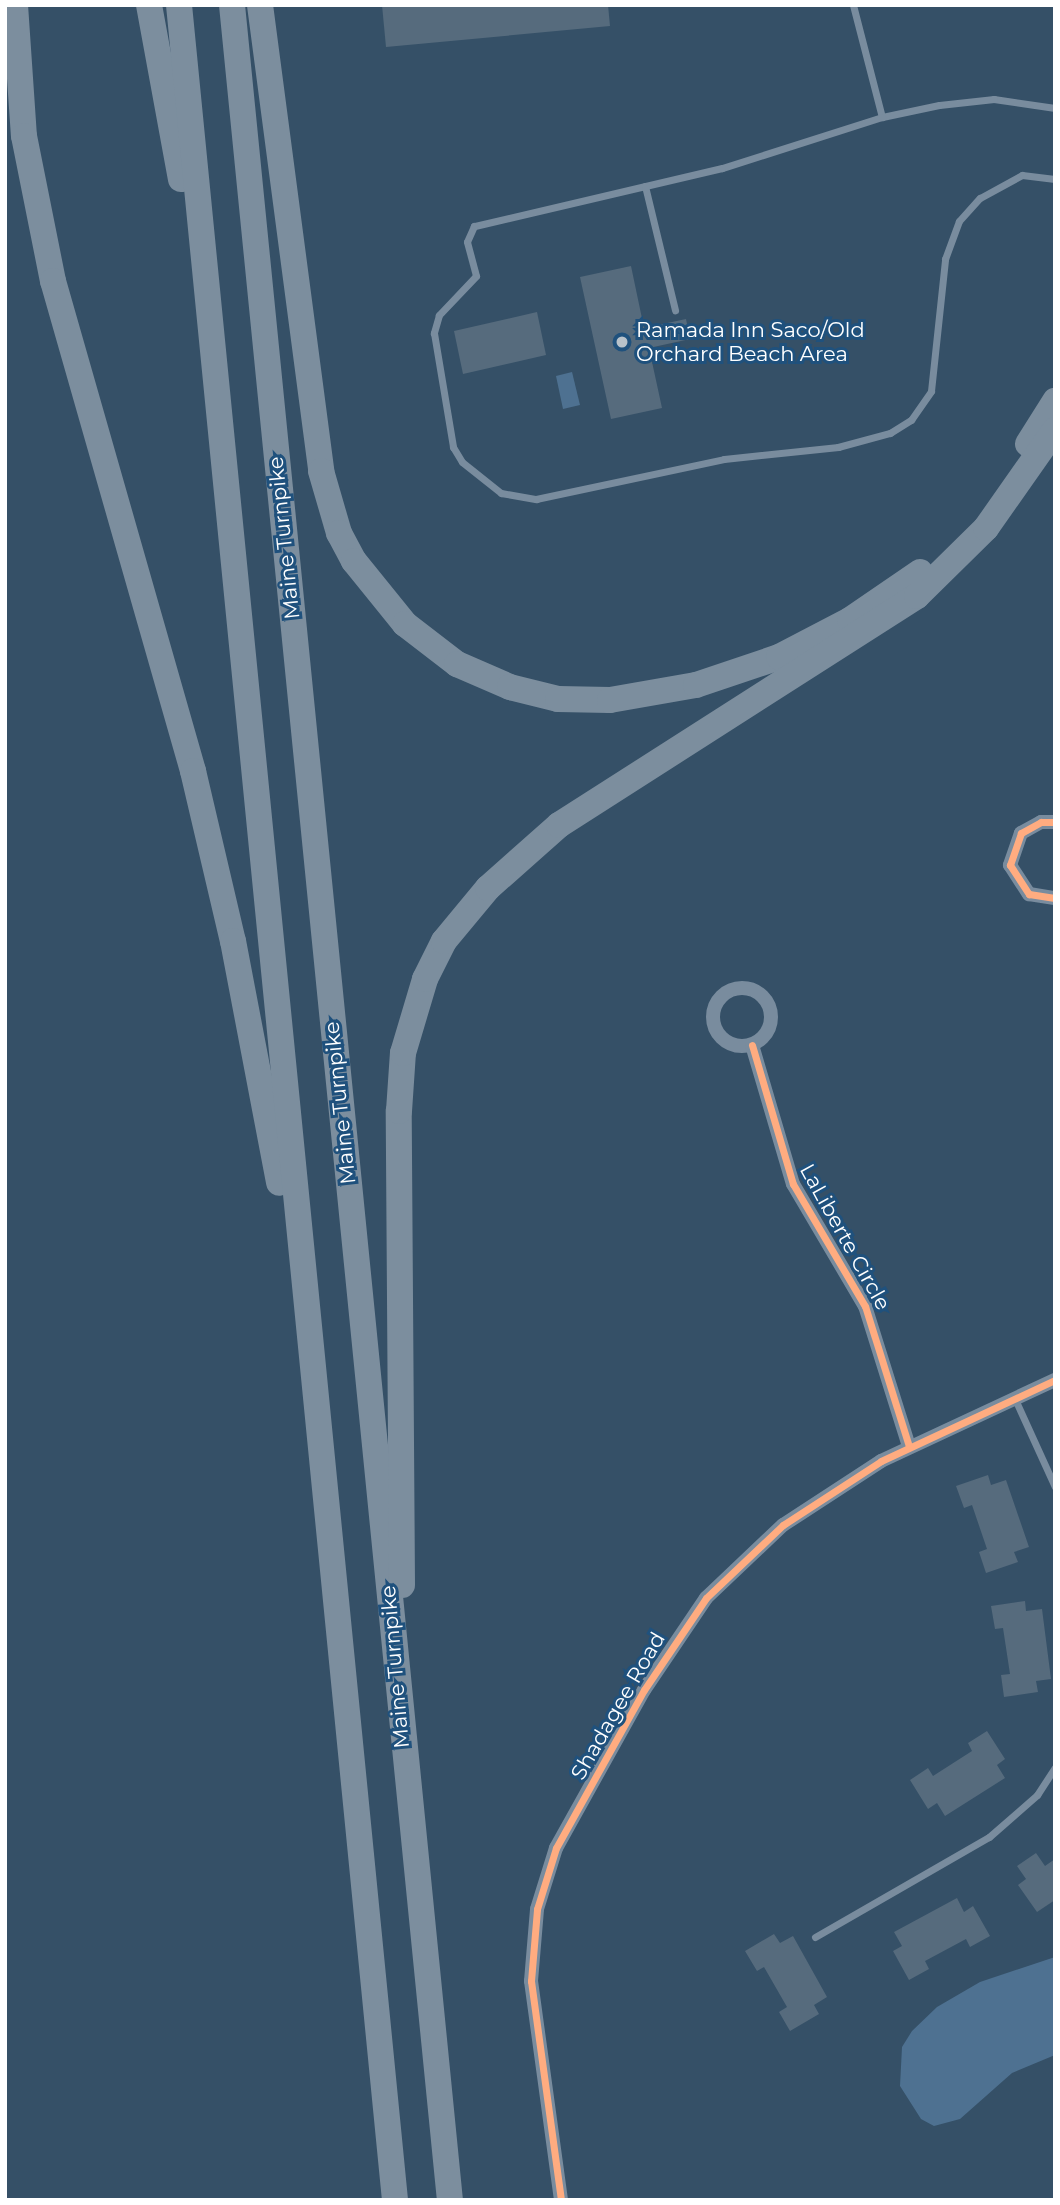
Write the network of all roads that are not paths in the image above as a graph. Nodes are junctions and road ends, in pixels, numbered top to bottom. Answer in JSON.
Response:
{"nodes":[{"id":1,"x":15,"y":5,"type":"edge"},
{"id":2,"x":149,"y":5,"type":"edge"},
{"id":3,"x":179,"y":5,"type":"edge"},
{"id":4,"x":232,"y":5,"type":"edge"},
{"id":5,"x":260,"y":5,"type":"edge"},
{"id":6,"x":853,"y":5,"type":"edge"},
{"id":7,"x":1055,"y":108,"type":"edge"},
{"id":8,"x":882,"y":117,"type":"junction"},
{"id":9,"x":1055,"y":180,"type":"edge"},
{"id":10,"x":645,"y":186,"type":"junction"},
{"id":11,"x":675,"y":310,"type":"dead end"},
{"id":12,"x":214,"y":358,"type":"junction"},
{"id":13,"x":1055,"y":401,"type":"edge"},
{"id":14,"x":1055,"y":430,"type":"edge"},
{"id":15,"x":1055,"y":822,"type":"edge"},
{"id":16,"x":1055,"y":898,"type":"edge"},
{"id":17,"x":752,"y":1045,"type":"junction"},
{"id":18,"x":312,"y":1360,"type":"junction"},
{"id":19,"x":1055,"y":1380,"type":"edge"},
{"id":20,"x":1014,"y":1396,"type":"junction"},
{"id":21,"x":909,"y":1446,"type":"junction"},
{"id":22,"x":1055,"y":1487,"type":"edge"},
{"id":23,"x":400,"y":1713,"type":"junction"},
{"id":24,"x":1055,"y":1767,"type":"edge"},
{"id":25,"x":815,"y":1937,"type":"dead end"},
{"id":26,"x":395,"y":2200,"type":"edge"},
{"id":27,"x":450,"y":2200,"type":"edge"},
{"id":28,"x":561,"y":2200,"type":"edge"}],
"edges":[{"from":1,"to":18,"type":"highway"},
{"from":2,"to":12,"type":"highway"},
{"from":3,"to":12,"type":"highway"},
{"from":4,"to":23,"type":"highway","name":"Maine Turnpike"},
{"from":5,"to":13,"type":"highway"},
{"from":6,"to":8,"type":"lane"},
{"from":7,"to":8,"type":"lane"},
{"from":8,"to":10,"type":"lane"},
{"from":9,"to":10,"type":"lane"},
{"from":10,"to":11,"type":"lane"},
{"from":12,"to":18,"type":"highway"},
{"from":14,"to":23,"type":"highway"},
{"from":15,"to":16,"type":"street"},
{"from":17,"to":17,"type":"street"},
{"from":17,"to":21,"type":"street","name":"LaLiberte Circle"},
{"from":18,"to":26,"type":"highway"},
{"from":19,"to":20,"type":"street","name":"Shadagee Road"},
{"from":20,"to":21,"type":"street","name":"Shadagee Road"},
{"from":20,"to":22,"type":"lane"},
{"from":21,"to":28,"type":"street","name":"Shadagee Road"},
{"from":23,"to":27,"type":"highway","name":"Maine Turnpike"},
{"from":24,"to":25,"type":"lane"}]}
